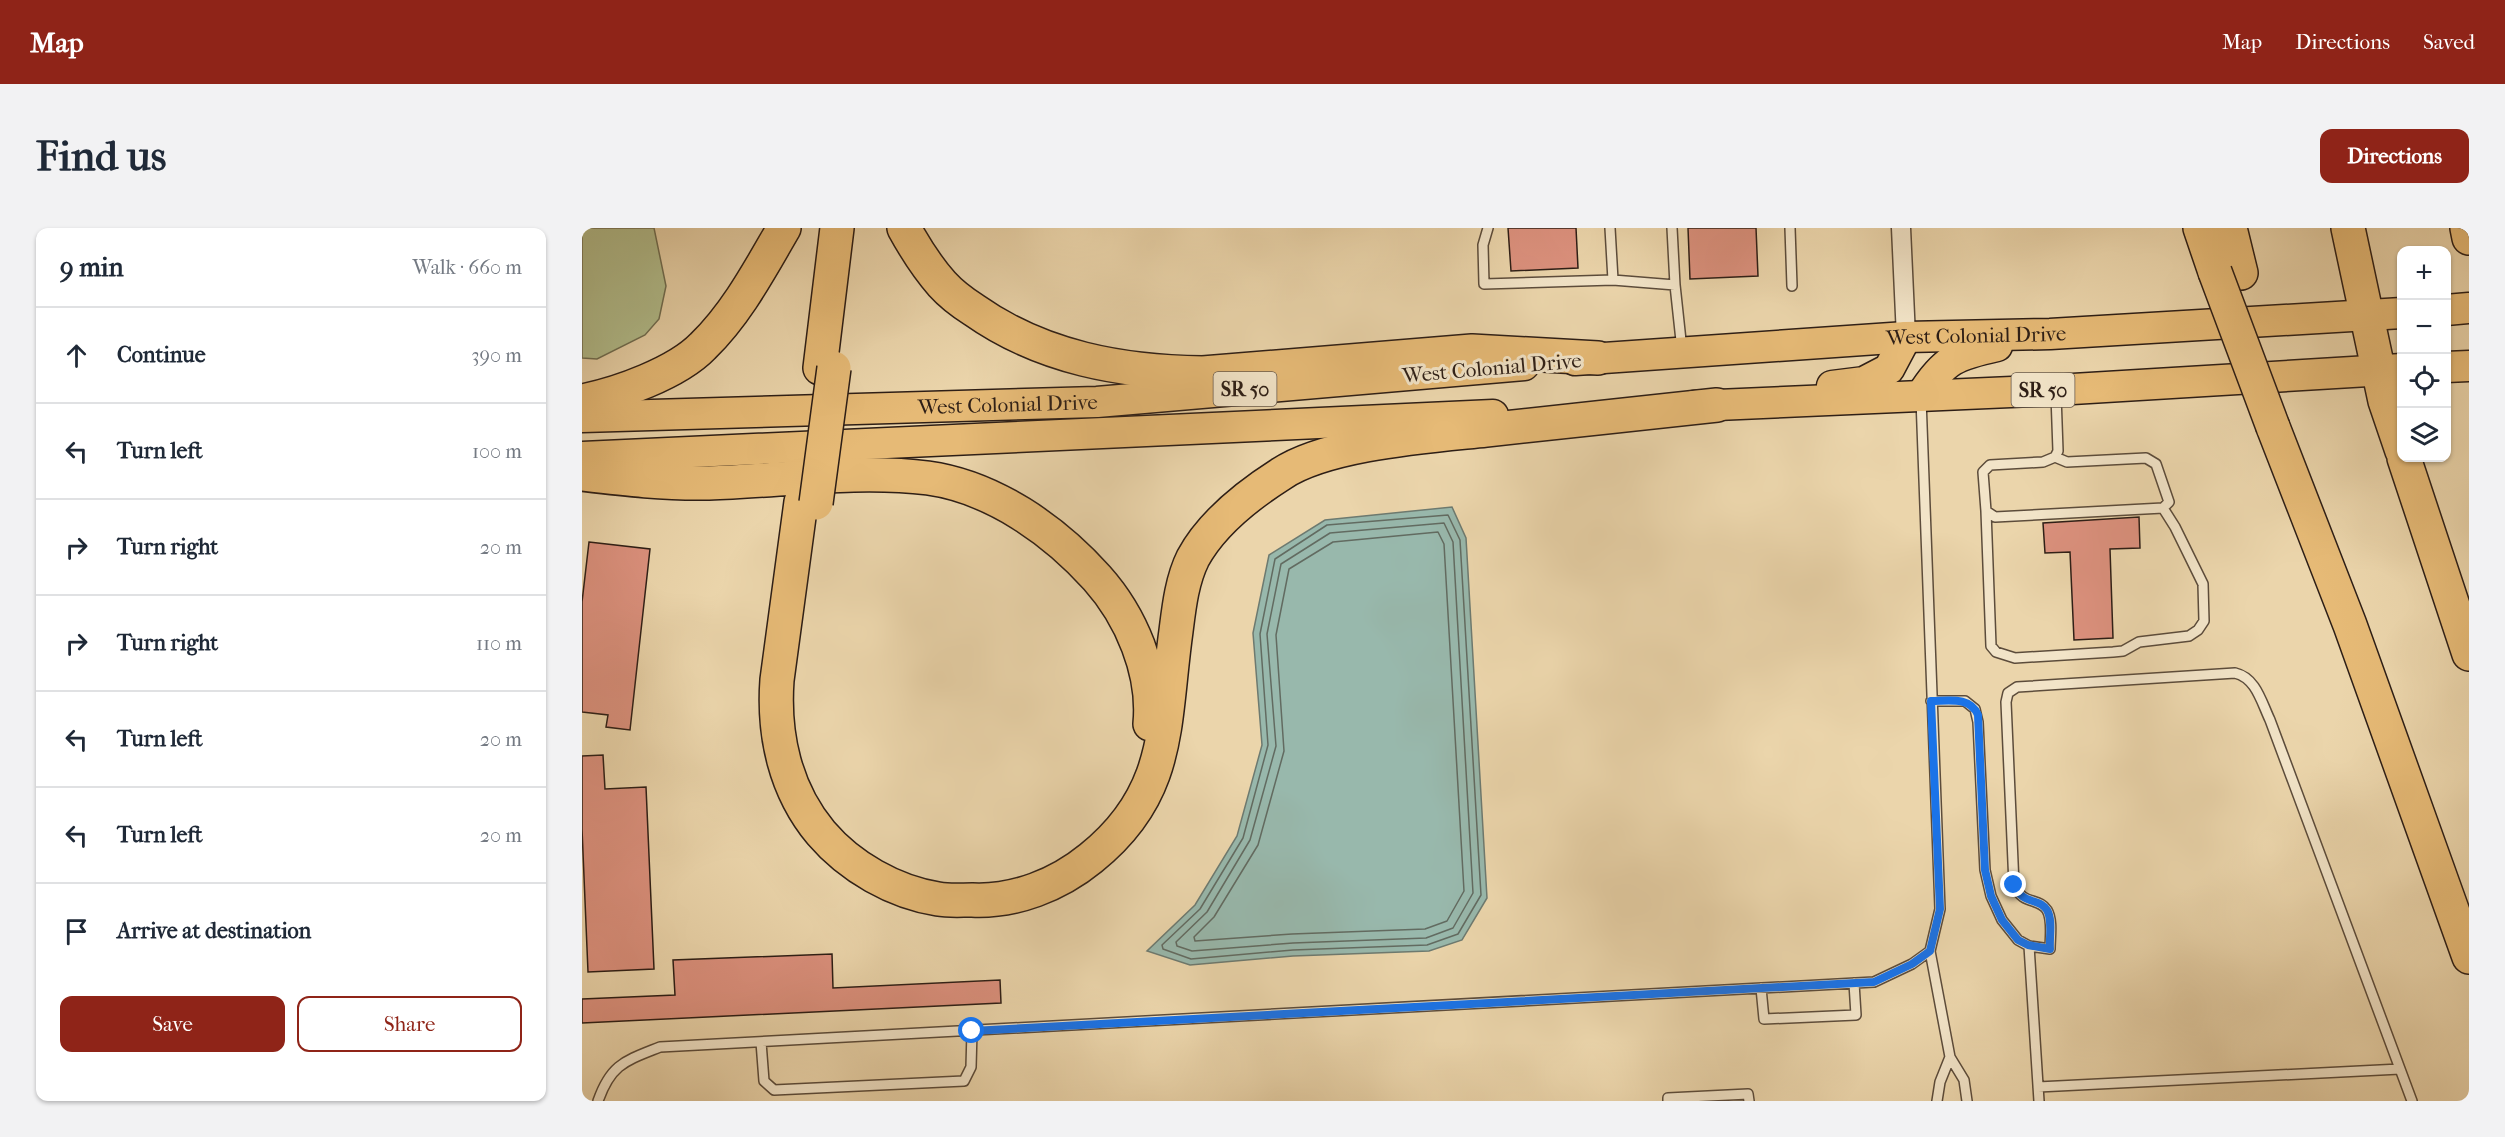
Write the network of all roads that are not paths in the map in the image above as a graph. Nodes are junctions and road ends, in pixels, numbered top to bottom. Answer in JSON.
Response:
{"nodes":[{"id":1,"x":784,"y":228,"type":"edge"},
{"id":2,"x":837,"y":228,"type":"edge"},
{"id":3,"x":852,"y":228,"type":"edge"},
{"id":4,"x":904,"y":228,"type":"edge"},
{"id":5,"x":1488,"y":228,"type":"edge"},
{"id":6,"x":1610,"y":228,"type":"edge"},
{"id":7,"x":1672,"y":228,"type":"edge"},
{"id":8,"x":1790,"y":228,"type":"edge"},
{"id":9,"x":1901,"y":228,"type":"edge"},
{"id":10,"x":2200,"y":228,"type":"edge"},
{"id":11,"x":2230,"y":228,"type":"edge"},
{"id":12,"x":2348,"y":228,"type":"edge"},
{"id":13,"x":2467,"y":228,"type":"edge"},
{"id":14,"x":2469,"y":238,"type":"edge"},
{"id":15,"x":2228,"y":272,"type":"junction"},
{"id":16,"x":1613,"y":280,"type":"junction"},
{"id":17,"x":1675,"y":285,"type":"junction"},
{"id":18,"x":1792,"y":285,"type":"dead end"},
{"id":19,"x":2469,"y":308,"type":"edge"},
{"id":20,"x":2451,"y":310,"type":"edge"},
{"id":21,"x":2397,"y":313,"type":"edge"},
{"id":22,"x":2366,"y":316,"type":"junction"},
{"id":23,"x":2050,"y":334,"type":"junction"},
{"id":24,"x":1906,"y":337,"type":"junction"},
{"id":25,"x":1682,"y":353,"type":"junction"},
{"id":26,"x":1598,"y":358,"type":"junction"},
{"id":27,"x":2469,"y":366,"type":"edge"},
{"id":28,"x":2451,"y":367,"type":"edge"},
{"id":29,"x":827,"y":368,"type":"junction"},
{"id":30,"x":2390,"y":369,"type":"edge"},
{"id":31,"x":2056,"y":390,"type":"junction"},
{"id":32,"x":1921,"y":396,"type":"junction"},
{"id":33,"x":582,"y":401,"type":"edge"},
{"id":34,"x":1717,"y":405,"type":"junction"},
{"id":35,"x":582,"y":417,"type":"edge"},
{"id":36,"x":2397,"y":436,"type":"edge"},
{"id":37,"x":582,"y":456,"type":"edge"},
{"id":38,"x":2055,"y":457,"type":"junction"},
{"id":39,"x":2405,"y":462,"type":"edge"},
{"id":40,"x":582,"y":474,"type":"edge"},
{"id":41,"x":809,"y":503,"type":"junction"},
{"id":42,"x":2163,"y":508,"type":"junction"},
{"id":43,"x":1986,"y":511,"type":"junction"},
{"id":44,"x":2469,"y":654,"type":"edge"},
{"id":45,"x":1931,"y":701,"type":"junction"},
{"id":46,"x":2029,"y":946,"type":"junction"},
{"id":47,"x":1930,"y":951,"type":"junction"},
{"id":48,"x":2469,"y":957,"type":"edge"},
{"id":49,"x":1854,"y":983,"type":"junction"},
{"id":50,"x":1761,"y":988,"type":"junction"},
{"id":51,"x":972,"y":1031,"type":"junction"},
{"id":52,"x":761,"y":1042,"type":"junction"},
{"id":53,"x":1950,"y":1057,"type":"junction"},
{"id":54,"x":2400,"y":1069,"type":"junction"},
{"id":55,"x":2038,"y":1087,"type":"junction"},
{"id":56,"x":598,"y":1101,"type":"edge"},
{"id":57,"x":1668,"y":1101,"type":"edge"},
{"id":58,"x":1749,"y":1101,"type":"edge"},
{"id":59,"x":1937,"y":1101,"type":"edge"},
{"id":60,"x":1966,"y":1101,"type":"edge"},
{"id":61,"x":2039,"y":1101,"type":"edge"},
{"id":62,"x":2412,"y":1101,"type":"edge"}],
"edges":[{"from":1,"to":33,"type":"highway"},
{"from":2,"to":29,"type":"highway"},
{"from":3,"to":29,"type":"highway"},
{"from":4,"to":26,"type":"highway"},
{"from":5,"to":16,"type":"lane"},
{"from":6,"to":16,"type":"lane"},
{"from":7,"to":17,"type":"lane"},
{"from":8,"to":18,"type":"lane"},
{"from":9,"to":24,"type":"street"},
{"from":10,"to":15,"type":"highway"},
{"from":11,"to":15,"type":"highway"},
{"from":12,"to":22,"type":"highway"},
{"from":13,"to":14,"type":"highway"},
{"from":15,"to":48,"type":"highway"},
{"from":16,"to":17,"type":"lane"},
{"from":17,"to":25,"type":"lane"},
{"from":19,"to":20,"type":"highway"},
{"from":21,"to":22,"type":"highway","name":"West Colonial Drive","number":"SR 50"},
{"from":22,"to":23,"type":"highway","name":"West Colonial Drive","number":"SR 50"},
{"from":22,"to":30,"type":"highway"},
{"from":23,"to":24,"type":"highway","name":"West Colonial Drive","number":"SR 50"},
{"from":23,"to":32,"type":"highway"},
{"from":24,"to":25,"type":"highway","name":"West Colonial Drive","number":"SR 50"},
{"from":24,"to":34,"type":"highway"},
{"from":25,"to":26,"type":"highway","name":"West Colonial Drive","number":"SR 50"},
{"from":26,"to":35,"type":"highway","name":"West Colonial Drive","number":"SR 50"},
{"from":27,"to":28,"type":"highway"},
{"from":29,"to":41,"type":"highway"},
{"from":30,"to":31,"type":"highway","name":"West Colonial Drive","number":"SR 50"},
{"from":30,"to":36,"type":"highway"},
{"from":31,"to":32,"type":"highway","name":"West Colonial Drive","number":"SR 50"},
{"from":31,"to":38,"type":"lane"},
{"from":32,"to":34,"type":"highway","name":"West Colonial Drive","number":"SR 50"},
{"from":32,"to":45,"type":"lane"},
{"from":34,"to":37,"type":"highway","name":"West Colonial Drive","number":"SR 50"},
{"from":34,"to":41,"type":"highway"},
{"from":38,"to":42,"type":"lane"},
{"from":38,"to":43,"type":"lane"},
{"from":39,"to":44,"type":"highway"},
{"from":40,"to":41,"type":"highway"},
{"from":42,"to":43,"type":"lane"},
{"from":42,"to":43,"type":"lane"},
{"from":45,"to":46,"type":"lane"},
{"from":45,"to":47,"type":"lane"},
{"from":46,"to":54,"type":"lane"},
{"from":46,"to":55,"type":"lane"},
{"from":47,"to":49,"type":"lane"},
{"from":47,"to":53,"type":"lane"},
{"from":49,"to":50,"type":"lane"},
{"from":49,"to":50,"type":"lane"},
{"from":50,"to":51,"type":"lane"},
{"from":51,"to":52,"type":"lane"},
{"from":51,"to":52,"type":"lane"},
{"from":52,"to":56,"type":"lane"},
{"from":53,"to":59,"type":"lane"},
{"from":53,"to":60,"type":"lane"},
{"from":54,"to":55,"type":"lane"},
{"from":54,"to":62,"type":"lane"},
{"from":55,"to":61,"type":"lane"},
{"from":57,"to":58,"type":"lane"}]}
